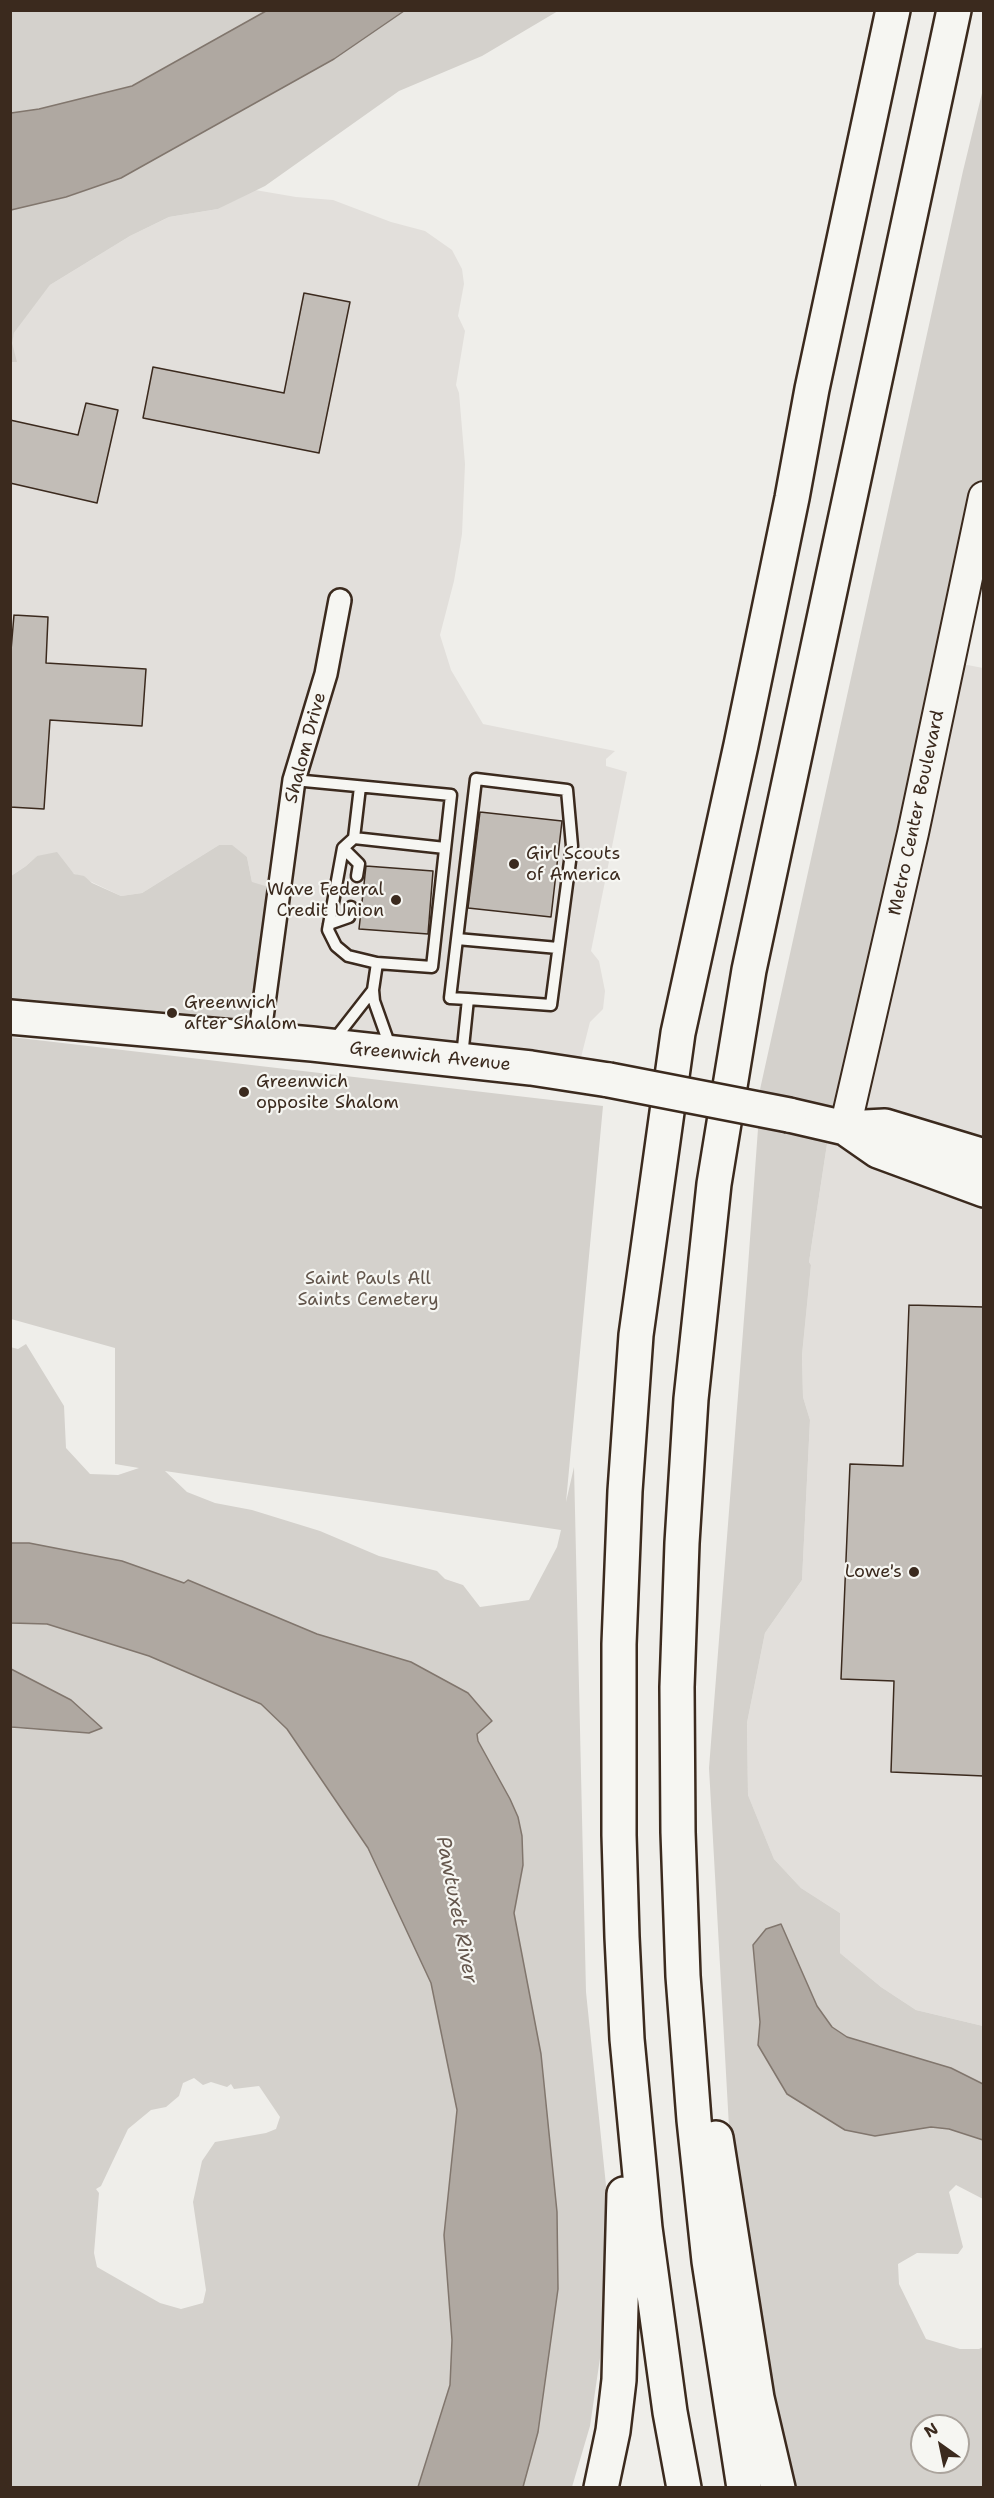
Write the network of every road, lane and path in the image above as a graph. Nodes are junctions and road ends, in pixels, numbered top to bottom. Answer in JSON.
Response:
{"nodes":[{"id":1,"x":893,"y":10,"type":"edge"},
{"id":2,"x":954,"y":10,"type":"edge"},
{"id":3,"x":984,"y":497,"type":"edge"},
{"id":4,"x":340,"y":600,"type":"dead end"},
{"id":5,"x":294,"y":780,"type":"junction"},
{"id":6,"x":360,"y":787,"type":"junction"},
{"id":7,"x":354,"y":838,"type":"junction"},
{"id":8,"x":343,"y":848,"type":"junction"},
{"id":9,"x":445,"y":848,"type":"junction"},
{"id":10,"x":357,"y":876,"type":"dead end"},
{"id":11,"x":351,"y":907,"type":"dead end"},
{"id":12,"x":329,"y":924,"type":"junction"},
{"id":13,"x":457,"y":939,"type":"junction"},
{"id":14,"x":558,"y":948,"type":"junction"},
{"id":15,"x":377,"y":963,"type":"junction"},
{"id":16,"x":373,"y":990,"type":"junction"},
{"id":17,"x":468,"y":999,"type":"junction"},
{"id":18,"x":10,"y":1017,"type":"edge"},
{"id":19,"x":259,"y":1040,"type":"junction"},
{"id":20,"x":329,"y":1045,"type":"junction"},
{"id":21,"x":392,"y":1053,"type":"junction"},
{"id":22,"x":461,"y":1060,"type":"junction"},
{"id":23,"x":845,"y":1128,"type":"junction"},
{"id":24,"x":984,"y":1156,"type":"edge"},
{"id":25,"x":984,"y":1190,"type":"edge"},
{"id":26,"x":680,"y":1904,"type":"junction"},
{"id":27,"x":627,"y":2039,"type":"junction"},
{"id":28,"x":601,"y":2487,"type":"edge"},
{"id":29,"x":684,"y":2487,"type":"edge"},
{"id":30,"x":744,"y":2487,"type":"edge"},
{"id":31,"x":778,"y":2487,"type":"edge"}],
"edges":[{"from":1,"to":27,"type":"main road"},
{"from":2,"to":26,"type":"main road"},
{"from":3,"to":23,"type":"street","name":"Metro Center Boulevard"},
{"from":4,"to":5,"type":"street","name":"Shalom Drive"},
{"from":5,"to":6,"type":"lane"},
{"from":5,"to":19,"type":"street","name":"Shalom Drive"},
{"from":6,"to":7,"type":"lane"},
{"from":6,"to":9,"type":"lane"},
{"from":7,"to":8,"type":"lane"},
{"from":7,"to":9,"type":"lane"},
{"from":8,"to":10,"type":"lane"},
{"from":8,"to":12,"type":"lane"},
{"from":9,"to":15,"type":"lane"},
{"from":11,"to":12,"type":"lane"},
{"from":12,"to":15,"type":"lane"},
{"from":13,"to":14,"type":"lane"},
{"from":13,"to":14,"type":"lane"},
{"from":13,"to":17,"type":"lane"},
{"from":14,"to":17,"type":"lane"},
{"from":15,"to":16,"type":"lane"},
{"from":16,"to":20,"type":"lane"},
{"from":16,"to":21,"type":"lane"},
{"from":17,"to":22,"type":"lane"},
{"from":18,"to":19,"type":"main road","name":"Greenwich Avenue"},
{"from":19,"to":20,"type":"main road","name":"Greenwich Avenue"},
{"from":20,"to":21,"type":"main road","name":"Greenwich Avenue"},
{"from":21,"to":22,"type":"main road","name":"Greenwich Avenue"},
{"from":22,"to":23,"type":"main road","name":"Greenwich Avenue","bridge":true},
{"from":23,"to":24,"type":"main road","name":"Greenwich Avenue"},
{"from":23,"to":25,"type":"main road","name":"Greenwich Avenue"},
{"from":26,"to":30,"type":"main road"},
{"from":26,"to":31,"type":"main road"},
{"from":27,"to":28,"type":"main road"},
{"from":27,"to":29,"type":"main road"}]}
